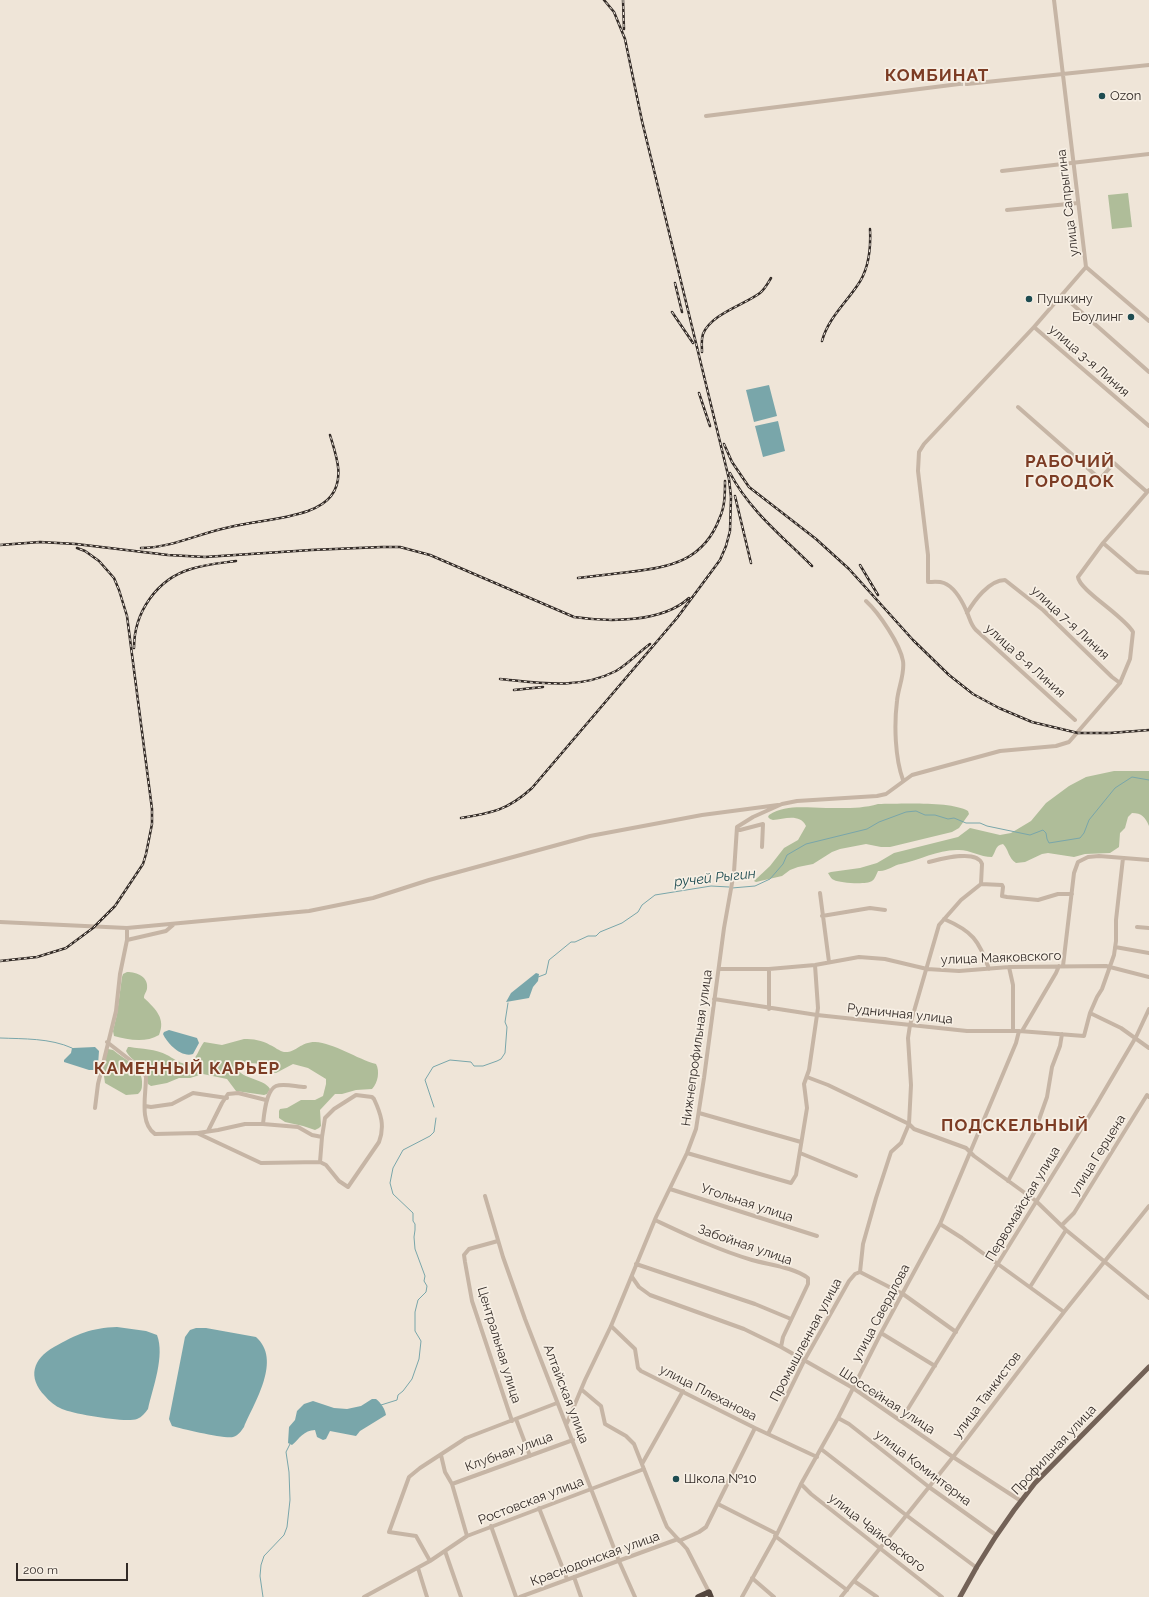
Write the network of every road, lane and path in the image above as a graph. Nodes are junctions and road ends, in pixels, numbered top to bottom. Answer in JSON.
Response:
{"nodes":[{"id":1,"x":1054,"y":0,"type":"edge"},
{"id":2,"x":1149,"y":65,"type":"edge"},
{"id":3,"x":1063,"y":74,"type":"junction"},
{"id":4,"x":959,"y":84,"type":"tunnel mouth"},
{"id":5,"x":967,"y":84,"type":"tunnel mouth"},
{"id":6,"x":706,"y":116,"type":"dead end"},
{"id":7,"x":1149,"y":154,"type":"edge"},
{"id":8,"x":1073,"y":163,"type":"junction"},
{"id":9,"x":1002,"y":171,"type":"dead end"},
{"id":10,"x":1078,"y":204,"type":"junction"},
{"id":11,"x":1006,"y":210,"type":"dead end"},
{"id":12,"x":1086,"y":267,"type":"junction"},
{"id":13,"x":1062,"y":295,"type":"junction"},
{"id":14,"x":1149,"y":321,"type":"edge"},
{"id":15,"x":1034,"y":327,"type":"junction"},
{"id":16,"x":1149,"y":372,"type":"edge"},
{"id":17,"x":1018,"y":407,"type":"dead end"},
{"id":18,"x":1149,"y":426,"type":"edge"},
{"id":19,"x":928,"y":439,"type":"joint"},
{"id":20,"x":1148,"y":491,"type":"edge"},
{"id":21,"x":1103,"y":543,"type":"junction"},
{"id":22,"x":1149,"y":573,"type":"edge"},
{"id":23,"x":866,"y":601,"type":"dead end"},
{"id":24,"x":967,"y":613,"type":"junction"},
{"id":25,"x":1120,"y":683,"type":"junction"},
{"id":26,"x":1075,"y":720,"type":"dead end"},
{"id":27,"x":903,"y":780,"type":"junction"},
{"id":28,"x":782,"y":804,"type":"junction"},
{"id":29,"x":736,"y":830,"type":"junction"},
{"id":30,"x":762,"y":847,"type":"dead end"},
{"id":31,"x":1124,"y":858,"type":"junction"},
{"id":32,"x":1149,"y":860,"type":"edge"},
{"id":33,"x":929,"y":862,"type":"dead end"},
{"id":34,"x":981,"y":884,"type":"junction"},
{"id":35,"x":820,"y":893,"type":"dead end"},
{"id":36,"x":1072,"y":894,"type":"junction"},
{"id":37,"x":884,"y":910,"type":"dead end"},
{"id":38,"x":822,"y":916,"type":"junction"},
{"id":39,"x":944,"y":919,"type":"junction"},
{"id":40,"x":0,"y":922,"type":"edge"},
{"id":41,"x":173,"y":924,"type":"junction"},
{"id":42,"x":1137,"y":927,"type":"dead end"},
{"id":43,"x":127,"y":928,"type":"junction"},
{"id":44,"x":1149,"y":928,"type":"edge"},
{"id":45,"x":127,"y":940,"type":"junction"},
{"id":46,"x":1115,"y":947,"type":"junction"},
{"id":47,"x":1149,"y":953,"type":"edge"},
{"id":48,"x":829,"y":962,"type":"junction"},
{"id":49,"x":815,"y":965,"type":"junction"},
{"id":50,"x":1061,"y":966,"type":"junction"},
{"id":51,"x":1009,"y":967,"type":"junction"},
{"id":52,"x":1109,"y":967,"type":"junction"},
{"id":53,"x":718,"y":969,"type":"junction"},
{"id":54,"x":768,"y":969,"type":"junction"},
{"id":55,"x":927,"y":969,"type":"junction"},
{"id":56,"x":988,"y":969,"type":"junction"},
{"id":57,"x":1149,"y":977,"type":"edge"},
{"id":58,"x":714,"y":999,"type":"junction"},
{"id":59,"x":769,"y":1009,"type":"junction"},
{"id":60,"x":1149,"y":1009,"type":"edge"},
{"id":61,"x":1090,"y":1013,"type":"junction"},
{"id":62,"x":817,"y":1015,"type":"junction"},
{"id":63,"x":910,"y":1025,"type":"junction"},
{"id":64,"x":1013,"y":1031,"type":"junction"},
{"id":65,"x":1020,"y":1031,"type":"junction"},
{"id":66,"x":1062,"y":1034,"type":"junction"},
{"id":67,"x":1136,"y":1037,"type":"junction"},
{"id":68,"x":107,"y":1042,"type":"junction"},
{"id":69,"x":1149,"y":1048,"type":"edge"},
{"id":70,"x":807,"y":1077,"type":"junction"},
{"id":71,"x":305,"y":1087,"type":"dead end"},
{"id":72,"x":1149,"y":1096,"type":"edge"},
{"id":73,"x":227,"y":1098,"type":"junction"},
{"id":74,"x":266,"y":1100,"type":"junction"},
{"id":75,"x":145,"y":1106,"type":"junction"},
{"id":76,"x":95,"y":1108,"type":"dead end"},
{"id":77,"x":699,"y":1113,"type":"junction"},
{"id":78,"x":263,"y":1124,"type":"junction"},
{"id":79,"x":909,"y":1124,"type":"junction"},
{"id":80,"x":208,"y":1130,"type":"junction"},
{"id":81,"x":196,"y":1133,"type":"junction"},
{"id":82,"x":322,"y":1137,"type":"junction"},
{"id":83,"x":801,"y":1142,"type":"junction"},
{"id":84,"x":970,"y":1152,"type":"junction"},
{"id":85,"x":687,"y":1153,"type":"junction"},
{"id":86,"x":800,"y":1153,"type":"junction"},
{"id":87,"x":320,"y":1162,"type":"junction"},
{"id":88,"x":856,"y":1176,"type":"dead end"},
{"id":89,"x":1008,"y":1181,"type":"junction"},
{"id":90,"x":670,"y":1189,"type":"junction"},
{"id":91,"x":485,"y":1196,"type":"dead end"},
{"id":92,"x":1036,"y":1201,"type":"junction"},
{"id":93,"x":1149,"y":1206,"type":"edge"},
{"id":94,"x":655,"y":1220,"type":"junction"},
{"id":95,"x":940,"y":1224,"type":"junction"},
{"id":96,"x":1062,"y":1225,"type":"junction"},
{"id":97,"x":1066,"y":1230,"type":"junction"},
{"id":98,"x":817,"y":1236,"type":"dead end"},
{"id":99,"x":498,"y":1241,"type":"junction"},
{"id":100,"x":1104,"y":1262,"type":"junction"},
{"id":101,"x":636,"y":1264,"type":"junction"},
{"id":102,"x":998,"y":1264,"type":"junction"},
{"id":103,"x":860,"y":1272,"type":"junction"},
{"id":104,"x":632,"y":1276,"type":"junction"},
{"id":105,"x":1030,"y":1287,"type":"junction"},
{"id":106,"x":903,"y":1294,"type":"junction"},
{"id":107,"x":1149,"y":1298,"type":"edge"},
{"id":108,"x":1064,"y":1312,"type":"junction"},
{"id":109,"x":791,"y":1319,"type":"junction"},
{"id":110,"x":611,"y":1326,"type":"junction"},
{"id":111,"x":956,"y":1332,"type":"junction"},
{"id":112,"x":881,"y":1333,"type":"junction"},
{"id":113,"x":781,"y":1347,"type":"junction"},
{"id":114,"x":804,"y":1361,"type":"junction"},
{"id":115,"x":935,"y":1366,"type":"junction"},
{"id":116,"x":1149,"y":1368,"type":"edge"},
{"id":117,"x":853,"y":1388,"type":"junction"},
{"id":118,"x":582,"y":1390,"type":"junction"},
{"id":119,"x":683,"y":1391,"type":"junction"},
{"id":120,"x":557,"y":1403,"type":"junction"},
{"id":121,"x":838,"y":1418,"type":"junction"},
{"id":122,"x":514,"y":1420,"type":"junction"},
{"id":123,"x":901,"y":1420,"type":"junction"},
{"id":124,"x":567,"y":1424,"type":"junction"},
{"id":125,"x":755,"y":1428,"type":"junction"},
{"id":126,"x":768,"y":1434,"type":"junction"},
{"id":127,"x":573,"y":1440,"type":"junction"},
{"id":128,"x":821,"y":1448,"type":"junction"},
{"id":129,"x":441,"y":1455,"type":"junction"},
{"id":130,"x":530,"y":1456,"type":"junction"},
{"id":131,"x":817,"y":1457,"type":"junction"},
{"id":132,"x":953,"y":1457,"type":"junction"},
{"id":133,"x":642,"y":1464,"type":"junction"},
{"id":134,"x":644,"y":1469,"type":"junction"},
{"id":135,"x":452,"y":1484,"type":"junction"},
{"id":136,"x":801,"y":1484,"type":"junction"},
{"id":137,"x":929,"y":1487,"type":"junction"},
{"id":138,"x":592,"y":1489,"type":"junction"},
{"id":139,"x":1021,"y":1501,"type":"junction"},
{"id":140,"x":718,"y":1504,"type":"junction"},
{"id":141,"x":539,"y":1508,"type":"junction"},
{"id":142,"x":906,"y":1515,"type":"junction"},
{"id":143,"x":491,"y":1526,"type":"junction"},
{"id":144,"x":776,"y":1535,"type":"junction"},
{"id":145,"x":996,"y":1535,"type":"junction"},
{"id":146,"x":467,"y":1536,"type":"junction"},
{"id":147,"x":679,"y":1540,"type":"junction"},
{"id":148,"x":880,"y":1548,"type":"junction"},
{"id":149,"x":445,"y":1551,"type":"junction"},
{"id":150,"x":619,"y":1560,"type":"junction"},
{"id":151,"x":430,"y":1561,"type":"junction"},
{"id":152,"x":418,"y":1568,"type":"junction"},
{"id":153,"x":976,"y":1568,"type":"junction"},
{"id":154,"x":574,"y":1577,"type":"junction"},
{"id":155,"x":752,"y":1578,"type":"junction"},
{"id":156,"x":566,"y":1579,"type":"junction"},
{"id":157,"x":854,"y":1581,"type":"junction"},
{"id":158,"x":847,"y":1590,"type":"junction"},
{"id":159,"x":710,"y":1594,"type":"edge"},
{"id":160,"x":364,"y":1597,"type":"edge"},
{"id":161,"x":427,"y":1597,"type":"edge"},
{"id":162,"x":461,"y":1597,"type":"edge"},
{"id":163,"x":516,"y":1597,"type":"edge"},
{"id":164,"x":520,"y":1597,"type":"edge"},
{"id":165,"x":581,"y":1597,"type":"edge"},
{"id":166,"x":636,"y":1597,"type":"edge"},
{"id":167,"x":698,"y":1597,"type":"edge"},
{"id":168,"x":742,"y":1597,"type":"edge"},
{"id":169,"x":774,"y":1597,"type":"edge"},
{"id":170,"x":841,"y":1597,"type":"edge"},
{"id":171,"x":877,"y":1597,"type":"edge"},
{"id":172,"x":942,"y":1597,"type":"edge"},
{"id":173,"x":960,"y":1597,"type":"edge"}],
"edges":[{"from":1,"to":3,"type":"street","name":"улица Сапрыгина"},
{"from":2,"to":3,"type":"street"},
{"from":3,"to":5,"type":"street"},
{"from":3,"to":8,"type":"street","name":"улица Сапрыгина"},
{"from":4,"to":6,"type":"street"},
{"from":7,"to":8,"type":"street"},
{"from":8,"to":9,"type":"street"},
{"from":8,"to":10,"type":"street","name":"улица Сапрыгина"},
{"from":10,"to":11,"type":"street"},
{"from":10,"to":12,"type":"street","name":"улица Сапрыгина"},
{"from":12,"to":13,"type":"street","name":"улица Сапрыгина"},
{"from":12,"to":14,"type":"street"},
{"from":13,"to":15,"type":"street","name":"улица Сапрыгина"},
{"from":13,"to":16,"type":"street"},
{"from":15,"to":18,"type":"street","name":"улица 3-я Линия"},
{"from":15,"to":19,"type":"street","name":"улица Сапрыгина"},
{"from":17,"to":20,"type":"street"},
{"from":19,"to":24,"type":"street","name":"улица 8-я Линия"},
{"from":20,"to":21,"type":"street"},
{"from":21,"to":22,"type":"street"},
{"from":21,"to":25,"type":"street"},
{"from":23,"to":27,"type":"street"},
{"from":24,"to":25,"type":"street","name":"улица 7-я Линия"},
{"from":24,"to":26,"type":"street","name":"улица 8-я Линия"},
{"from":25,"to":27,"type":"street"},
{"from":27,"to":28,"type":"street"},
{"from":28,"to":29,"type":"street"},
{"from":28,"to":41,"type":"street"},
{"from":29,"to":30,"type":"street"},
{"from":29,"to":53,"type":"street","name":"Нижнепрофильная улица"},
{"from":31,"to":32,"type":"street"},
{"from":31,"to":36,"type":"street","name":"улица Свердлова"},
{"from":31,"to":46,"type":"street"},
{"from":33,"to":34,"type":"street"},
{"from":34,"to":36,"type":"street"},
{"from":34,"to":39,"type":"street","name":"Промышленная улица"},
{"from":35,"to":38,"type":"street"},
{"from":36,"to":50,"type":"street","name":"улица Свердлова"},
{"from":37,"to":38,"type":"street"},
{"from":38,"to":48,"type":"street"},
{"from":39,"to":55,"type":"street","name":"Промышленная улица"},
{"from":39,"to":56,"type":"street"},
{"from":40,"to":43,"type":"street"},
{"from":41,"to":43,"type":"street"},
{"from":41,"to":45,"type":"street"},
{"from":42,"to":44,"type":"street"},
{"from":43,"to":45,"type":"street"},
{"from":45,"to":68,"type":"street"},
{"from":46,"to":47,"type":"street"},
{"from":46,"to":52,"type":"street"},
{"from":48,"to":49,"type":"street","name":"улица Маяковского"},
{"from":48,"to":55,"type":"street","name":"улица Маяковского"},
{"from":49,"to":54,"type":"street","name":"улица Маяковского"},
{"from":49,"to":62,"type":"street"},
{"from":50,"to":51,"type":"street","name":"улица Маяковского"},
{"from":50,"to":52,"type":"street","name":"улица Маяковского"},
{"from":50,"to":65,"type":"street","name":"улица Свердлова"},
{"from":51,"to":56,"type":"street","name":"улица Маяковского"},
{"from":51,"to":64,"type":"street"},
{"from":52,"to":57,"type":"street","name":"улица Маяковского"},
{"from":52,"to":61,"type":"street"},
{"from":53,"to":54,"type":"street","name":"улица Маяковского"},
{"from":53,"to":58,"type":"street","name":"Нижнепрофильная улица"},
{"from":54,"to":59,"type":"street"},
{"from":55,"to":56,"type":"street","name":"улица Маяковского"},
{"from":55,"to":63,"type":"street","name":"Промышленная улица"},
{"from":58,"to":59,"type":"street","name":"Рудничная улица"},
{"from":58,"to":77,"type":"street","name":"Нижнепрофильная улица"},
{"from":59,"to":62,"type":"street","name":"Рудничная улица"},
{"from":60,"to":67,"type":"street","name":"Первомайская улица"},
{"from":61,"to":66,"type":"street","name":"Рудничная улица"},
{"from":61,"to":67,"type":"street"},
{"from":62,"to":63,"type":"street","name":"Рудничная улица"},
{"from":62,"to":70,"type":"street"},
{"from":63,"to":64,"type":"street","name":"Рудничная улица"},
{"from":63,"to":79,"type":"street","name":"Промышленная улица"},
{"from":64,"to":65,"type":"street","name":"Рудничная улица"},
{"from":65,"to":66,"type":"street","name":"Рудничная улица"},
{"from":65,"to":84,"type":"street","name":"улица Свердлова"},
{"from":66,"to":89,"type":"street"},
{"from":67,"to":69,"type":"street"},
{"from":67,"to":92,"type":"street","name":"Первомайская улица"},
{"from":68,"to":75,"type":"street"},
{"from":68,"to":76,"type":"street"},
{"from":70,"to":79,"type":"street"},
{"from":70,"to":83,"type":"street"},
{"from":71,"to":74,"type":"street"},
{"from":72,"to":96,"type":"street","name":"улица Герцена"},
{"from":73,"to":74,"type":"street"},
{"from":73,"to":75,"type":"street"},
{"from":73,"to":80,"type":"street"},
{"from":74,"to":78,"type":"street"},
{"from":75,"to":81,"type":"street"},
{"from":77,"to":83,"type":"street"},
{"from":77,"to":85,"type":"street","name":"Нижнепрофильная улица"},
{"from":78,"to":80,"type":"street"},
{"from":78,"to":82,"type":"street"},
{"from":79,"to":84,"type":"street"},
{"from":79,"to":103,"type":"street","name":"Промышленная улица"},
{"from":80,"to":81,"type":"street"},
{"from":81,"to":87,"type":"street"},
{"from":82,"to":87,"type":"street"},
{"from":82,"to":87,"type":"street"},
{"from":83,"to":86,"type":"street"},
{"from":84,"to":89,"type":"street"},
{"from":84,"to":95,"type":"street","name":"улица Свердлова"},
{"from":85,"to":86,"type":"street"},
{"from":85,"to":90,"type":"street","name":"Нижнепрофильная улица"},
{"from":86,"to":88,"type":"street"},
{"from":89,"to":92,"type":"street"},
{"from":90,"to":94,"type":"street","name":"Нижнепрофильная улица"},
{"from":90,"to":98,"type":"street","name":"Угольная улица"},
{"from":91,"to":99,"type":"street","name":"Алтайская улица"},
{"from":92,"to":96,"type":"street"},
{"from":92,"to":102,"type":"street","name":"Первомайская улица"},
{"from":93,"to":100,"type":"street","name":"улица Танкистов"},
{"from":94,"to":101,"type":"street","name":"Нижнепрофильная улица"},
{"from":94,"to":109,"type":"street","name":"Забойная улица"},
{"from":95,"to":102,"type":"street"},
{"from":95,"to":106,"type":"street","name":"улица Свердлова"},
{"from":96,"to":97,"type":"street"},
{"from":97,"to":100,"type":"street"},
{"from":97,"to":105,"type":"street"},
{"from":99,"to":120,"type":"street","name":"Алтайская улица"},
{"from":99,"to":122,"type":"street","name":"Центральная улица"},
{"from":100,"to":107,"type":"street"},
{"from":100,"to":108,"type":"street","name":"улица Танкистов"},
{"from":101,"to":104,"type":"street","name":"Нижнепрофильная улица"},
{"from":101,"to":109,"type":"street"},
{"from":102,"to":105,"type":"street"},
{"from":102,"to":111,"type":"street","name":"Первомайская улица"},
{"from":103,"to":106,"type":"street"},
{"from":103,"to":114,"type":"street","name":"Промышленная улица"},
{"from":104,"to":110,"type":"street","name":"Нижнепрофильная улица"},
{"from":104,"to":113,"type":"street","name":"Шоссейная улица"},
{"from":105,"to":108,"type":"street"},
{"from":106,"to":111,"type":"street"},
{"from":106,"to":112,"type":"street","name":"улица Свердлова"},
{"from":108,"to":132,"type":"street","name":"улица Танкистов"},
{"from":109,"to":113,"type":"street"},
{"from":110,"to":118,"type":"street","name":"Нижнепрофильная улица"},
{"from":110,"to":119,"type":"street","name":"улица Плеханова"},
{"from":111,"to":115,"type":"street","name":"Первомайская улица"},
{"from":112,"to":115,"type":"street"},
{"from":112,"to":117,"type":"street","name":"улица Свердлова"},
{"from":113,"to":114,"type":"street","name":"Шоссейная улица"},
{"from":114,"to":117,"type":"street","name":"Шоссейная улица"},
{"from":114,"to":126,"type":"street","name":"Промышленная улица"},
{"from":115,"to":123,"type":"street","name":"Первомайская улица"},
{"from":116,"to":139,"type":"main road","name":"Профильная улица"},
{"from":117,"to":121,"type":"street","name":"улица Свердлова"},
{"from":117,"to":123,"type":"street","name":"Шоссейная улица"},
{"from":118,"to":124,"type":"street","name":"Нижнепрофильная улица"},
{"from":118,"to":133,"type":"street"},
{"from":119,"to":125,"type":"street","name":"улица Плеханова"},
{"from":119,"to":133,"type":"street"},
{"from":120,"to":122,"type":"street"},
{"from":120,"to":124,"type":"street","name":"Алтайская улица"},
{"from":121,"to":128,"type":"street","name":"улица Свердлова"},
{"from":121,"to":137,"type":"street","name":"улица Коминтерна"},
{"from":122,"to":129,"type":"street"},
{"from":122,"to":130,"type":"street","name":"Центральная улица"},
{"from":123,"to":132,"type":"street","name":"Шоссейная улица"},
{"from":124,"to":127,"type":"street","name":"Алтайская улица"},
{"from":125,"to":126,"type":"street","name":"улица Плеханова"},
{"from":125,"to":140,"type":"street"},
{"from":126,"to":131,"type":"street","name":"улица Плеханова"},
{"from":127,"to":130,"type":"street","name":"Клубная улица"},
{"from":127,"to":138,"type":"street","name":"Алтайская улица"},
{"from":128,"to":131,"type":"street","name":"улица Свердлова"},
{"from":128,"to":142,"type":"street"},
{"from":129,"to":135,"type":"street"},
{"from":129,"to":151,"type":"street"},
{"from":130,"to":135,"type":"street","name":"Клубная улица"},
{"from":131,"to":136,"type":"street","name":"улица Свердлова"},
{"from":132,"to":137,"type":"street","name":"улица Танкистов"},
{"from":132,"to":139,"type":"street","name":"Шоссейная улица"},
{"from":133,"to":134,"type":"street"},
{"from":134,"to":138,"type":"street","name":"Ростовская улица"},
{"from":134,"to":147,"type":"street"},
{"from":135,"to":146,"type":"street"},
{"from":136,"to":144,"type":"street","name":"улица Свердлова"},
{"from":136,"to":148,"type":"street","name":"улица Чайковского"},
{"from":137,"to":142,"type":"street","name":"улица Танкистов"},
{"from":137,"to":145,"type":"street","name":"улица Коминтерна"},
{"from":138,"to":141,"type":"street","name":"Ростовская улица"},
{"from":138,"to":150,"type":"street","name":"Алтайская улица"},
{"from":139,"to":145,"type":"main road","name":"Профильная улица"},
{"from":140,"to":144,"type":"street"},
{"from":140,"to":147,"type":"street"},
{"from":141,"to":143,"type":"street","name":"Ростовская улица"},
{"from":141,"to":156,"type":"street"},
{"from":142,"to":148,"type":"street","name":"улица Танкистов"},
{"from":142,"to":153,"type":"street"},
{"from":143,"to":146,"type":"street","name":"Ростовская улица"},
{"from":143,"to":163,"type":"street"},
{"from":144,"to":155,"type":"street","name":"улица Свердлова"},
{"from":144,"to":158,"type":"street"},
{"from":145,"to":153,"type":"main road","name":"Профильная улица"},
{"from":146,"to":149,"type":"street","name":"Ростовская улица"},
{"from":147,"to":150,"type":"street","name":"Краснодонская улица"},
{"from":147,"to":159,"type":"street"},
{"from":148,"to":157,"type":"street","name":"улица Танкистов"},
{"from":148,"to":172,"type":"street","name":"улица Чайковского"},
{"from":149,"to":151,"type":"street","name":"Ростовская улица"},
{"from":149,"to":162,"type":"street"},
{"from":150,"to":154,"type":"street","name":"Краснодонская улица"},
{"from":150,"to":166,"type":"street","name":"Алтайская улица"},
{"from":151,"to":152,"type":"street","name":"Ростовская улица"},
{"from":152,"to":160,"type":"street","name":"Ростовская улица"},
{"from":152,"to":161,"type":"street"},
{"from":153,"to":173,"type":"main road","name":"Профильная улица"},
{"from":154,"to":156,"type":"street","name":"Краснодонская улица"},
{"from":154,"to":165,"type":"street"},
{"from":155,"to":168,"type":"street","name":"улица Свердлова"},
{"from":155,"to":169,"type":"street"},
{"from":156,"to":164,"type":"street","name":"Краснодонская улица"},
{"from":157,"to":158,"type":"street","name":"улица Танкистов"},
{"from":157,"to":171,"type":"street"},
{"from":158,"to":170,"type":"street","name":"улица Танкистов"},
{"from":159,"to":167,"type":"highway"}]}
